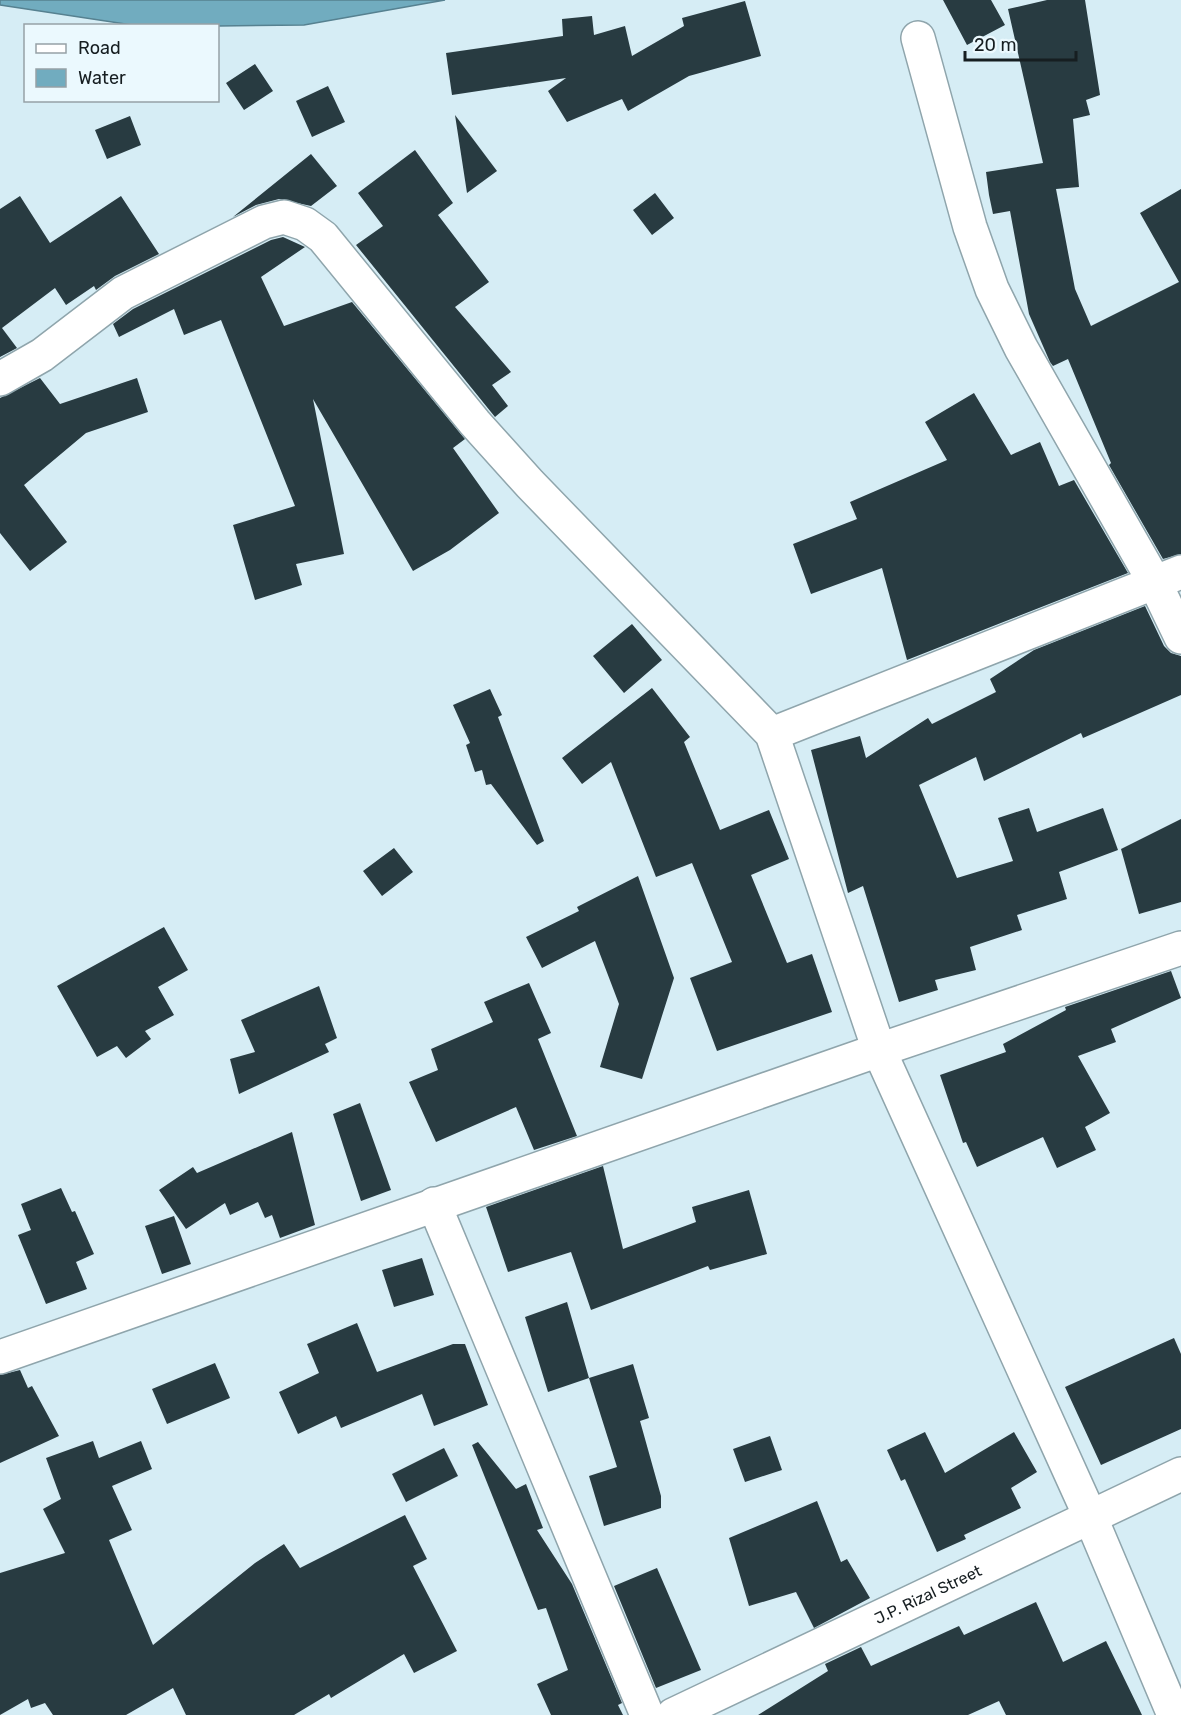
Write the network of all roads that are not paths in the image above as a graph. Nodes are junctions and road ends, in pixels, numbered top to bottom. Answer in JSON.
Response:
{"nodes":[{"id":1,"x":918,"y":38,"type":"dead end"},
{"id":2,"x":0,"y":379,"type":"edge"},
{"id":3,"x":1168,"y":578,"type":"edge"},
{"id":4,"x":1181,"y":637,"type":"edge"},
{"id":5,"x":772,"y":734,"type":"junction"},
{"id":6,"x":1181,"y":948,"type":"edge"},
{"id":7,"x":879,"y":1050,"type":"junction"},
{"id":8,"x":434,"y":1204,"type":"junction"},
{"id":9,"x":0,"y":1357,"type":"edge"},
{"id":10,"x":1181,"y":1474,"type":"edge"},
{"id":11,"x":1090,"y":1516,"type":"junction"},
{"id":12,"x":647,"y":1715,"type":"edge"},
{"id":13,"x":673,"y":1715,"type":"edge"},
{"id":14,"x":1174,"y":1715,"type":"edge"}],
"edges":[{"from":1,"to":3,"type":"street"},
{"from":2,"to":5,"type":"street"},
{"from":3,"to":4,"type":"street"},
{"from":3,"to":5,"type":"street"},
{"from":5,"to":7,"type":"street"},
{"from":6,"to":7,"type":"street"},
{"from":7,"to":8,"type":"street"},
{"from":7,"to":11,"type":"street"},
{"from":8,"to":9,"type":"street"},
{"from":8,"to":12,"type":"street"},
{"from":10,"to":11,"type":"street","name":"J.P. Rizal Street"},
{"from":11,"to":13,"type":"street","name":"J.P. Rizal Street"},
{"from":11,"to":14,"type":"street"}]}
